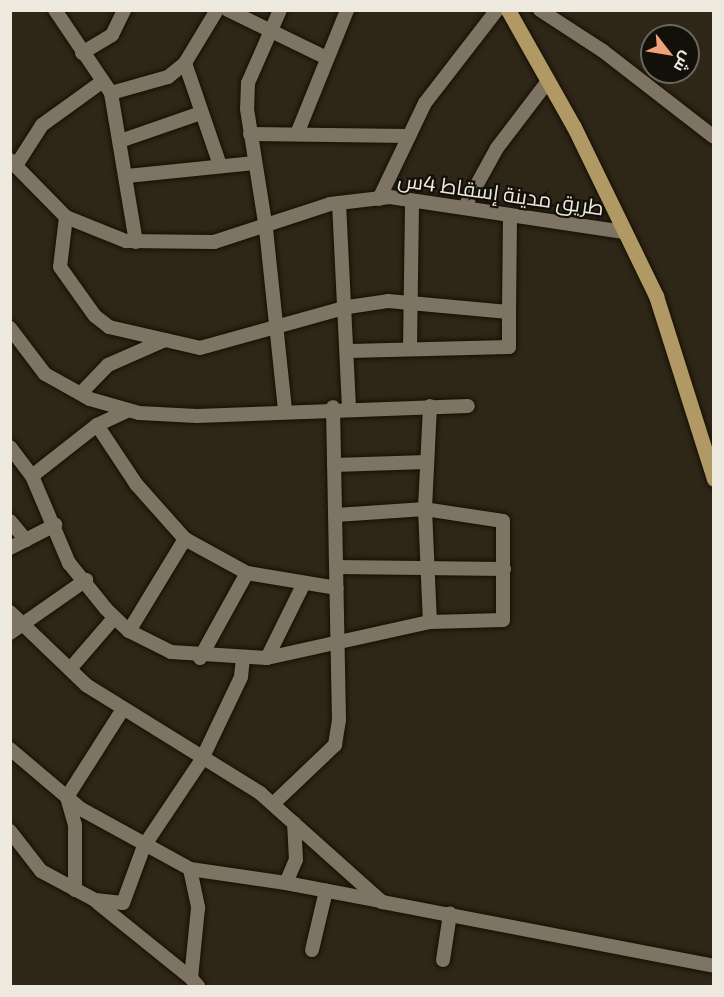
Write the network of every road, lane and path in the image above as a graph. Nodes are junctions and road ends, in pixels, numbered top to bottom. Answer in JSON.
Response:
{"nodes":[{"id":1,"x":124,"y":10,"type":"edge"},
{"id":2,"x":217,"y":10,"type":"edge"},
{"id":3,"x":228,"y":10,"type":"edge"},
{"id":4,"x":280,"y":10,"type":"edge"},
{"id":5,"x":347,"y":10,"type":"edge"},
{"id":6,"x":497,"y":10,"type":"edge"},
{"id":7,"x":508,"y":10,"type":"edge"},
{"id":8,"x":540,"y":10,"type":"edge"},
{"id":9,"x":57,"y":12,"type":"edge"},
{"id":10,"x":271,"y":27,"type":"junction"},
{"id":11,"x":82,"y":53,"type":"junction"},
{"id":12,"x":325,"y":57,"type":"junction"},
{"id":13,"x":185,"y":63,"type":"junction"},
{"id":14,"x":103,"y":81,"type":"junction"},
{"id":15,"x":548,"y":81,"type":"junction"},
{"id":16,"x":111,"y":93,"type":"junction"},
{"id":17,"x":201,"y":113,"type":"junction"},
{"id":18,"x":250,"y":134,"type":"junction"},
{"id":19,"x":297,"y":134,"type":"junction"},
{"id":20,"x":409,"y":136,"type":"junction"},
{"id":21,"x":714,"y":137,"type":"edge"},
{"id":22,"x":120,"y":141,"type":"junction"},
{"id":23,"x":14,"y":162,"type":"edge"},
{"id":24,"x":254,"y":163,"type":"junction"},
{"id":25,"x":220,"y":165,"type":"junction"},
{"id":26,"x":126,"y":176,"type":"junction"},
{"id":27,"x":379,"y":199,"type":"junction"},
{"id":28,"x":412,"y":201,"type":"junction"},
{"id":29,"x":339,"y":203,"type":"junction"},
{"id":30,"x":464,"y":208,"type":"junction"},
{"id":31,"x":66,"y":217,"type":"junction"},
{"id":32,"x":510,"y":217,"type":"junction"},
{"id":33,"x":266,"y":229,"type":"junction"},
{"id":34,"x":625,"y":232,"type":"junction"},
{"id":35,"x":136,"y":242,"type":"junction"},
{"id":36,"x":409,"y":303,"type":"junction"},
{"id":37,"x":348,"y":307,"type":"junction"},
{"id":38,"x":509,"y":312,"type":"junction"},
{"id":39,"x":278,"y":326,"type":"junction"},
{"id":40,"x":10,"y":328,"type":"edge"},
{"id":41,"x":165,"y":340,"type":"junction"},
{"id":42,"x":410,"y":349,"type":"junction"},
{"id":43,"x":349,"y":351,"type":"junction"},
{"id":44,"x":81,"y":393,"type":"junction"},
{"id":45,"x":349,"y":406,"type":"junction"},
{"id":46,"x":429,"y":406,"type":"junction"},
{"id":47,"x":468,"y":406,"type":"dead end"},
{"id":48,"x":333,"y":407,"type":"junction"},
{"id":49,"x":129,"y":410,"type":"junction"},
{"id":50,"x":285,"y":410,"type":"junction"},
{"id":51,"x":97,"y":425,"type":"junction"},
{"id":52,"x":10,"y":447,"type":"edge"},
{"id":53,"x":427,"y":462,"type":"junction"},
{"id":54,"x":334,"y":465,"type":"junction"},
{"id":55,"x":32,"y":476,"type":"junction"},
{"id":56,"x":714,"y":479,"type":"edge"},
{"id":57,"x":425,"y":509,"type":"junction"},
{"id":58,"x":336,"y":515,"type":"junction"},
{"id":59,"x":10,"y":520,"type":"edge"},
{"id":60,"x":54,"y":525,"type":"junction"},
{"id":61,"x":185,"y":539,"type":"junction"},
{"id":62,"x":26,"y":540,"type":"junction"},
{"id":63,"x":10,"y":548,"type":"edge"},
{"id":64,"x":337,"y":567,"type":"junction"},
{"id":65,"x":427,"y":567,"type":"junction"},
{"id":66,"x":504,"y":569,"type":"junction"},
{"id":67,"x":248,"y":573,"type":"junction"},
{"id":68,"x":86,"y":580,"type":"junction"},
{"id":69,"x":303,"y":585,"type":"junction"},
{"id":70,"x":337,"y":588,"type":"junction"},
{"id":71,"x":10,"y":612,"type":"edge"},
{"id":72,"x":114,"y":618,"type":"junction"},
{"id":73,"x":430,"y":622,"type":"junction"},
{"id":74,"x":16,"y":629,"type":"edge"},
{"id":75,"x":129,"y":631,"type":"junction"},
{"id":76,"x":338,"y":642,"type":"junction"},
{"id":77,"x":200,"y":658,"type":"junction"},
{"id":78,"x":243,"y":658,"type":"junction"},
{"id":79,"x":267,"y":658,"type":"junction"},
{"id":80,"x":70,"y":669,"type":"junction"},
{"id":81,"x":123,"y":710,"type":"junction"},
{"id":82,"x":10,"y":749,"type":"edge"},
{"id":83,"x":201,"y":762,"type":"junction"},
{"id":84,"x":67,"y":797,"type":"junction"},
{"id":85,"x":273,"y":804,"type":"junction"},
{"id":86,"x":294,"y":823,"type":"junction"},
{"id":87,"x":10,"y":831,"type":"edge"},
{"id":88,"x":144,"y":846,"type":"junction"},
{"id":89,"x":190,"y":869,"type":"junction"},
{"id":90,"x":286,"y":883,"type":"junction"},
{"id":91,"x":75,"y":890,"type":"junction"},
{"id":92,"x":326,"y":891,"type":"junction"},
{"id":93,"x":94,"y":900,"type":"junction"},
{"id":94,"x":382,"y":902,"type":"junction"},
{"id":95,"x":450,"y":914,"type":"junction"},
{"id":96,"x":312,"y":950,"type":"dead end"},
{"id":97,"x":443,"y":960,"type":"dead end"},
{"id":98,"x":714,"y":966,"type":"edge"},
{"id":99,"x":194,"y":982,"type":"edge"}],
"edges":[{"from":1,"to":11,"type":"street"},
{"from":2,"to":13,"type":"street"},
{"from":3,"to":10,"type":"street"},
{"from":4,"to":10,"type":"street"},
{"from":5,"to":12,"type":"street"},
{"from":6,"to":20,"type":"street"},
{"from":7,"to":15,"type":"main road"},
{"from":8,"to":21,"type":"street"},
{"from":9,"to":11,"type":"street"},
{"from":10,"to":12,"type":"street"},
{"from":10,"to":18,"type":"street"},
{"from":11,"to":14,"type":"street"},
{"from":12,"to":19,"type":"street"},
{"from":13,"to":16,"type":"street"},
{"from":13,"to":17,"type":"street"},
{"from":14,"to":16,"type":"street"},
{"from":14,"to":23,"type":"street"},
{"from":15,"to":30,"type":"street"},
{"from":15,"to":34,"type":"main road"},
{"from":16,"to":22,"type":"street"},
{"from":17,"to":22,"type":"street"},
{"from":17,"to":25,"type":"street"},
{"from":18,"to":19,"type":"street"},
{"from":18,"to":24,"type":"street"},
{"from":19,"to":20,"type":"street"},
{"from":20,"to":27,"type":"street"},
{"from":22,"to":26,"type":"street"},
{"from":23,"to":31,"type":"street","name":"طريق مدينة إسقاط 4س"},
{"from":24,"to":25,"type":"street"},
{"from":24,"to":33,"type":"street"},
{"from":25,"to":26,"type":"street"},
{"from":26,"to":35,"type":"street"},
{"from":27,"to":28,"type":"street","name":"طريق مدينة إسقاط 4س"},
{"from":27,"to":29,"type":"street","name":"طريق مدينة إسقاط 4س"},
{"from":28,"to":30,"type":"street","name":"طريق مدينة إسقاط 4س"},
{"from":28,"to":36,"type":"street"},
{"from":29,"to":33,"type":"street","name":"طريق مدينة إسقاط 4س"},
{"from":29,"to":37,"type":"street"},
{"from":30,"to":32,"type":"street","name":"طريق مدينة إسقاط 4س"},
{"from":31,"to":35,"type":"street","name":"طريق مدينة إسقاط 4س"},
{"from":31,"to":41,"type":"street"},
{"from":32,"to":34,"type":"street","name":"طريق مدينة إسقاط 4س"},
{"from":32,"to":38,"type":"street"},
{"from":33,"to":35,"type":"street","name":"طريق مدينة إسقاط 4س"},
{"from":33,"to":39,"type":"street"},
{"from":34,"to":56,"type":"main road"},
{"from":36,"to":37,"type":"street"},
{"from":36,"to":38,"type":"street"},
{"from":36,"to":42,"type":"street"},
{"from":37,"to":39,"type":"street"},
{"from":37,"to":43,"type":"street"},
{"from":38,"to":42,"type":"street"},
{"from":39,"to":41,"type":"street"},
{"from":39,"to":50,"type":"street"},
{"from":40,"to":44,"type":"street"},
{"from":41,"to":44,"type":"street"},
{"from":42,"to":43,"type":"street"},
{"from":43,"to":45,"type":"street"},
{"from":44,"to":49,"type":"street"},
{"from":45,"to":46,"type":"street"},
{"from":45,"to":48,"type":"street"},
{"from":46,"to":47,"type":"street"},
{"from":46,"to":53,"type":"street"},
{"from":48,"to":50,"type":"street"},
{"from":48,"to":54,"type":"street"},
{"from":49,"to":50,"type":"street"},
{"from":49,"to":51,"type":"street"},
{"from":51,"to":55,"type":"street"},
{"from":51,"to":61,"type":"street"},
{"from":52,"to":55,"type":"street"},
{"from":53,"to":54,"type":"street"},
{"from":53,"to":57,"type":"street"},
{"from":54,"to":58,"type":"street"},
{"from":55,"to":60,"type":"street"},
{"from":57,"to":58,"type":"street"},
{"from":57,"to":65,"type":"street"},
{"from":57,"to":66,"type":"street"},
{"from":58,"to":64,"type":"street"},
{"from":59,"to":62,"type":"street"},
{"from":60,"to":62,"type":"street"},
{"from":60,"to":68,"type":"street"},
{"from":61,"to":67,"type":"street"},
{"from":61,"to":75,"type":"street"},
{"from":62,"to":63,"type":"street"},
{"from":64,"to":65,"type":"street"},
{"from":64,"to":70,"type":"street"},
{"from":65,"to":66,"type":"street"},
{"from":65,"to":73,"type":"street"},
{"from":66,"to":73,"type":"street"},
{"from":67,"to":69,"type":"street"},
{"from":67,"to":77,"type":"street"},
{"from":68,"to":72,"type":"street"},
{"from":68,"to":74,"type":"street"},
{"from":69,"to":70,"type":"street"},
{"from":69,"to":79,"type":"street"},
{"from":70,"to":76,"type":"street"},
{"from":71,"to":74,"type":"street"},
{"from":72,"to":75,"type":"street"},
{"from":72,"to":80,"type":"street"},
{"from":73,"to":76,"type":"street"},
{"from":74,"to":80,"type":"street"},
{"from":75,"to":77,"type":"street"},
{"from":76,"to":79,"type":"street"},
{"from":76,"to":85,"type":"street"},
{"from":77,"to":78,"type":"street"},
{"from":78,"to":79,"type":"street"},
{"from":78,"to":83,"type":"street"},
{"from":80,"to":81,"type":"street"},
{"from":81,"to":83,"type":"street"},
{"from":81,"to":84,"type":"street"},
{"from":82,"to":84,"type":"street"},
{"from":83,"to":85,"type":"street"},
{"from":83,"to":88,"type":"street"},
{"from":84,"to":88,"type":"street"},
{"from":84,"to":91,"type":"street"},
{"from":85,"to":86,"type":"street"},
{"from":86,"to":90,"type":"street"},
{"from":86,"to":94,"type":"street"},
{"from":87,"to":91,"type":"street"},
{"from":88,"to":89,"type":"street"},
{"from":88,"to":93,"type":"street"},
{"from":89,"to":90,"type":"street"},
{"from":89,"to":99,"type":"street"},
{"from":90,"to":92,"type":"street"},
{"from":91,"to":93,"type":"street"},
{"from":92,"to":94,"type":"street"},
{"from":92,"to":96,"type":"street"},
{"from":93,"to":99,"type":"street"},
{"from":94,"to":95,"type":"street"},
{"from":95,"to":97,"type":"street"},
{"from":95,"to":98,"type":"street"}]}
